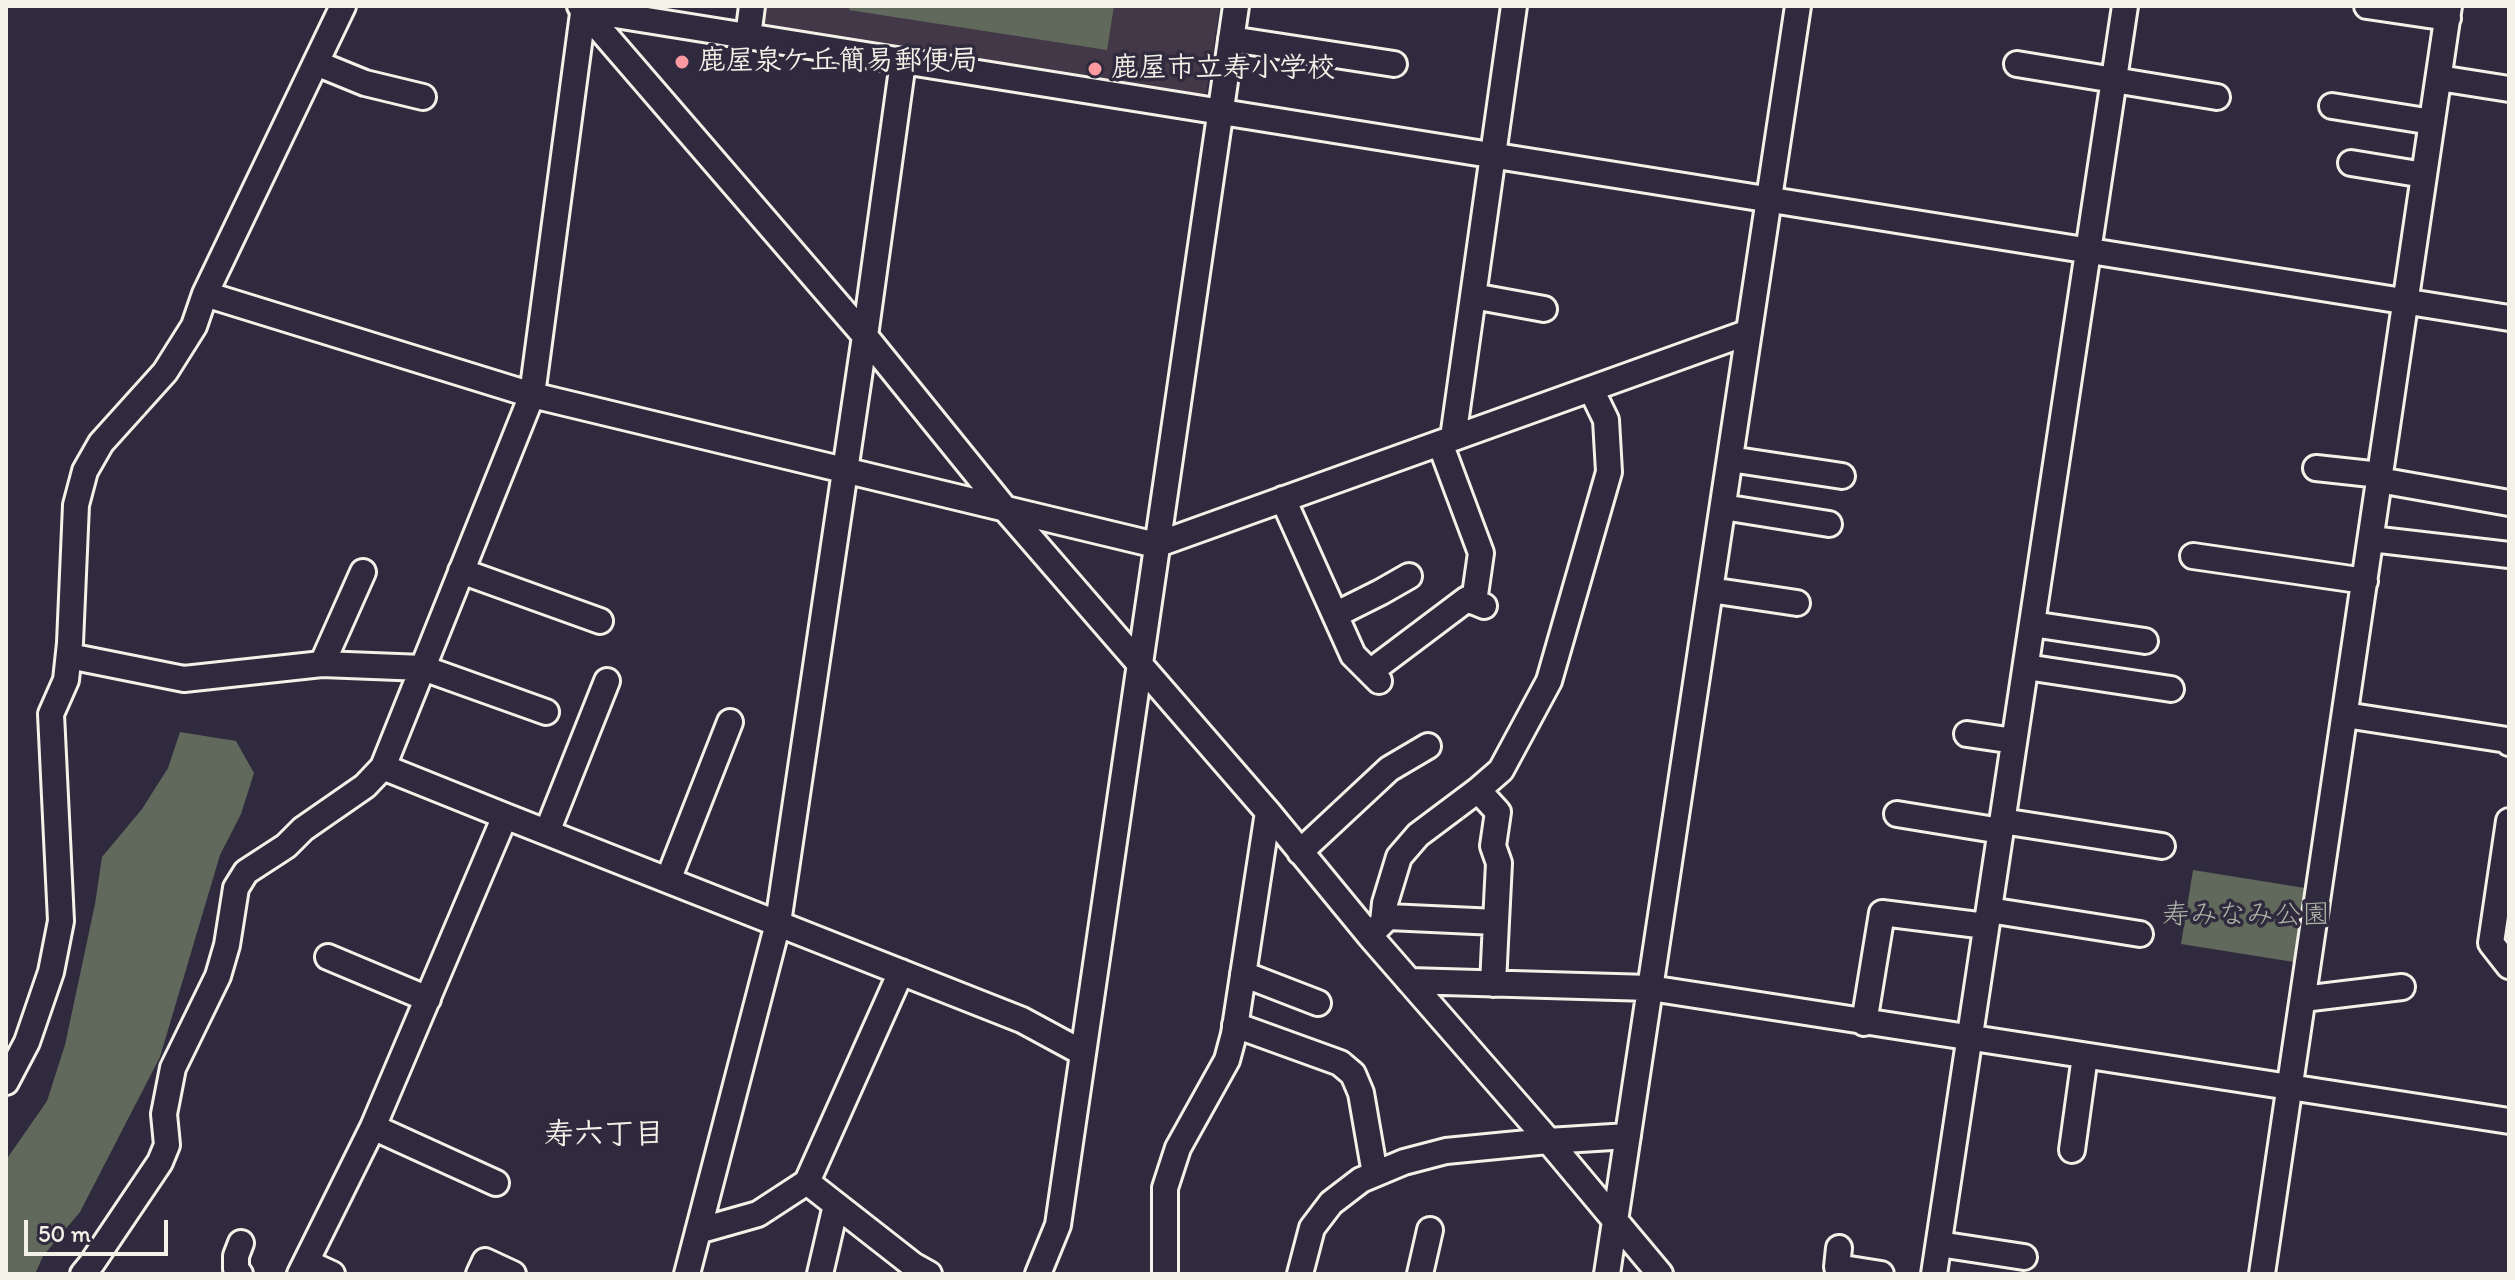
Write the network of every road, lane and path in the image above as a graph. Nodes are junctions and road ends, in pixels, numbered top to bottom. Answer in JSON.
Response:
{"nodes":[{"id":1,"x":343,"y":6,"type":"edge"},
{"id":2,"x":752,"y":6,"type":"edge"},
{"id":3,"x":1236,"y":6,"type":"edge"},
{"id":4,"x":1514,"y":6,"type":"edge"},
{"id":5,"x":1798,"y":6,"type":"edge"},
{"id":6,"x":2125,"y":6,"type":"edge"},
{"id":7,"x":2367,"y":6,"type":"edge"},
{"id":8,"x":583,"y":7,"type":"edge"},
{"id":9,"x":2448,"y":12,"type":"edge"},
{"id":10,"x":748,"y":37,"type":"junction"},
{"id":11,"x":1231,"y":39,"type":"junction"},
{"id":12,"x":903,"y":62,"type":"junction"},
{"id":13,"x":316,"y":63,"type":"junction"},
{"id":14,"x":1394,"y":64,"type":"dead end"},
{"id":15,"x":2017,"y":64,"type":"dead end"},
{"id":16,"x":2439,"y":78,"type":"junction"},
{"id":17,"x":2114,"y":80,"type":"junction"},
{"id":18,"x":2509,"y":89,"type":"edge"},
{"id":19,"x":423,"y":97,"type":"dead end"},
{"id":20,"x":2217,"y":97,"type":"dead end"},
{"id":21,"x":2332,"y":106,"type":"dead end"},
{"id":22,"x":1221,"y":112,"type":"junction"},
{"id":23,"x":2432,"y":122,"type":"junction"},
{"id":24,"x":1492,"y":155,"type":"junction"},
{"id":25,"x":2351,"y":163,"type":"dead end"},
{"id":26,"x":2424,"y":175,"type":"junction"},
{"id":27,"x":1769,"y":201,"type":"junction"},
{"id":28,"x":2088,"y":251,"type":"junction"},
{"id":29,"x":205,"y":294,"type":"junction"},
{"id":30,"x":1473,"y":296,"type":"junction"},
{"id":31,"x":2406,"y":301,"type":"junction"},
{"id":32,"x":1544,"y":309,"type":"dead end"},
{"id":33,"x":2509,"y":318,"type":"edge"},
{"id":34,"x":1749,"y":332,"type":"junction"},
{"id":35,"x":865,"y":336,"type":"junction"},
{"id":36,"x":1591,"y":389,"type":"junction"},
{"id":37,"x":532,"y":395,"type":"junction"},
{"id":38,"x":1446,"y":440,"type":"junction"},
{"id":39,"x":1730,"y":459,"type":"junction"},
{"id":40,"x":2316,"y":468,"type":"dead end"},
{"id":41,"x":844,"y":469,"type":"junction"},
{"id":42,"x":1842,"y":476,"type":"dead end"},
{"id":43,"x":2380,"y":478,"type":"junction"},
{"id":44,"x":1283,"y":499,"type":"junction"},
{"id":45,"x":2509,"y":503,"type":"edge"},
{"id":46,"x":1723,"y":507,"type":"junction"},
{"id":47,"x":1006,"y":510,"type":"junction"},
{"id":48,"x":1829,"y":524,"type":"dead end"},
{"id":49,"x":2371,"y":539,"type":"junction"},
{"id":50,"x":1156,"y":545,"type":"junction"},
{"id":51,"x":2509,"y":555,"type":"edge"},
{"id":52,"x":2193,"y":556,"type":"dead end"},
{"id":53,"x":461,"y":571,"type":"junction"},
{"id":54,"x":363,"y":572,"type":"dead end"},
{"id":55,"x":1409,"y":576,"type":"dead end"},
{"id":56,"x":2365,"y":581,"type":"junction"},
{"id":57,"x":1710,"y":590,"type":"junction"},
{"id":58,"x":1797,"y":603,"type":"dead end"},
{"id":59,"x":1335,"y":615,"type":"junction"},
{"id":60,"x":600,"y":621,"type":"dead end"},
{"id":61,"x":2032,"y":624,"type":"junction"},
{"id":62,"x":2145,"y":641,"type":"dead end"},
{"id":63,"x":69,"y":656,"type":"junction"},
{"id":64,"x":322,"y":664,"type":"junction"},
{"id":65,"x":1141,"y":666,"type":"junction"},
{"id":66,"x":2026,"y":667,"type":"junction"},
{"id":67,"x":423,"y":668,"type":"junction"},
{"id":68,"x":607,"y":681,"type":"dead end"},
{"id":69,"x":2171,"y":689,"type":"dead end"},
{"id":70,"x":546,"y":712,"type":"dead end"},
{"id":71,"x":2345,"y":715,"type":"junction"},
{"id":72,"x":730,"y":722,"type":"dead end"},
{"id":73,"x":1967,"y":734,"type":"dead end"},
{"id":74,"x":2014,"y":741,"type":"junction"},
{"id":75,"x":2509,"y":743,"type":"edge"},
{"id":76,"x":1428,"y":746,"type":"dead end"},
{"id":77,"x":383,"y":767,"type":"junction"},
{"id":78,"x":1478,"y":790,"type":"junction"},
{"id":79,"x":1268,"y":812,"type":"junction"},
{"id":80,"x":1897,"y":814,"type":"dead end"},
{"id":81,"x":505,"y":816,"type":"junction"},
{"id":82,"x":2509,"y":821,"type":"edge"},
{"id":83,"x":2002,"y":826,"type":"junction"},
{"id":84,"x":547,"y":832,"type":"junction"},
{"id":85,"x":2162,"y":846,"type":"dead end"},
{"id":86,"x":1300,"y":852,"type":"junction"},
{"id":87,"x":668,"y":880,"type":"junction"},
{"id":88,"x":1988,"y":918,"type":"junction"},
{"id":89,"x":1496,"y":922,"type":"junction"},
{"id":90,"x":778,"y":923,"type":"junction"},
{"id":91,"x":1376,"y":929,"type":"junction"},
{"id":92,"x":2140,"y":934,"type":"dead end"},
{"id":93,"x":328,"y":957,"type":"dead end"},
{"id":94,"x":2509,"y":966,"type":"edge"},
{"id":95,"x":901,"y":972,"type":"junction"},
{"id":96,"x":1243,"y":974,"type":"junction"},
{"id":97,"x":1409,"y":981,"type":"junction"},
{"id":98,"x":1493,"y":984,"type":"junction"},
{"id":99,"x":2402,"y":987,"type":"dead end"},
{"id":100,"x":1650,"y":988,"type":"junction"},
{"id":101,"x":428,"y":999,"type":"junction"},
{"id":102,"x":2303,"y":999,"type":"junction"},
{"id":103,"x":1318,"y":1003,"type":"dead end"},
{"id":104,"x":1864,"y":1023,"type":"junction"},
{"id":105,"x":1235,"y":1025,"type":"junction"},
{"id":106,"x":1969,"y":1039,"type":"junction"},
{"id":107,"x":1083,"y":1053,"type":"junction"},
{"id":108,"x":2085,"y":1056,"type":"junction"},
{"id":109,"x":6,"y":1082,"type":"edge"},
{"id":110,"x":2290,"y":1087,"type":"junction"},
{"id":111,"x":2509,"y":1121,"type":"edge"},
{"id":112,"x":373,"y":1127,"type":"junction"},
{"id":113,"x":1628,"y":1136,"type":"junction"},
{"id":114,"x":1548,"y":1141,"type":"junction"},
{"id":115,"x":2072,"y":1150,"type":"dead end"},
{"id":116,"x":1375,"y":1174,"type":"junction"},
{"id":117,"x":807,"y":1182,"type":"junction"},
{"id":118,"x":496,"y":1183,"type":"dead end"},
{"id":119,"x":836,"y":1205,"type":"junction"},
{"id":120,"x":1616,"y":1222,"type":"junction"},
{"id":121,"x":1430,"y":1230,"type":"dead end"},
{"id":122,"x":698,"y":1231,"type":"junction"},
{"id":123,"x":241,"y":1243,"type":"dead end"},
{"id":124,"x":1939,"y":1244,"type":"junction"},
{"id":125,"x":1839,"y":1248,"type":"dead end"},
{"id":126,"x":2024,"y":1257,"type":"dead end"},
{"id":127,"x":303,"y":1268,"type":"edge"},
{"id":128,"x":94,"y":1270,"type":"edge"},
{"id":129,"x":240,"y":1274,"type":"edge"},
{"id":130,"x":332,"y":1274,"type":"edge"},
{"id":131,"x":479,"y":1274,"type":"edge"},
{"id":132,"x":513,"y":1274,"type":"edge"},
{"id":133,"x":687,"y":1274,"type":"edge"},
{"id":134,"x":820,"y":1274,"type":"edge"},
{"id":135,"x":929,"y":1274,"type":"edge"},
{"id":136,"x":1038,"y":1274,"type":"edge"},
{"id":137,"x":1165,"y":1274,"type":"edge"},
{"id":138,"x":1300,"y":1274,"type":"edge"},
{"id":139,"x":1420,"y":1274,"type":"edge"},
{"id":140,"x":1607,"y":1274,"type":"edge"},
{"id":141,"x":1660,"y":1274,"type":"edge"},
{"id":142,"x":1881,"y":1274,"type":"edge"},
{"id":143,"x":1934,"y":1274,"type":"edge"},
{"id":144,"x":2262,"y":1274,"type":"edge"}],
"edges":[{"from":1,"to":13,"type":"street"},
{"from":2,"to":10,"type":"street"},
{"from":3,"to":11,"type":"street"},
{"from":4,"to":24,"type":"street"},
{"from":5,"to":27,"type":"street"},
{"from":6,"to":17,"type":"street"},
{"from":7,"to":9,"type":"street"},
{"from":8,"to":10,"type":"street"},
{"from":8,"to":35,"type":"street"},
{"from":8,"to":37,"type":"street"},
{"from":9,"to":16,"type":"street"},
{"from":10,"to":12,"type":"street"},
{"from":11,"to":14,"type":"street"},
{"from":11,"to":22,"type":"street"},
{"from":12,"to":22,"type":"street"},
{"from":12,"to":35,"type":"street"},
{"from":13,"to":19,"type":"street"},
{"from":13,"to":29,"type":"street"},
{"from":15,"to":17,"type":"street"},
{"from":16,"to":18,"type":"street"},
{"from":16,"to":23,"type":"street"},
{"from":17,"to":20,"type":"street"},
{"from":17,"to":28,"type":"street"},
{"from":21,"to":23,"type":"street"},
{"from":22,"to":24,"type":"street"},
{"from":22,"to":50,"type":"street"},
{"from":23,"to":26,"type":"street"},
{"from":24,"to":27,"type":"street"},
{"from":24,"to":30,"type":"street"},
{"from":25,"to":26,"type":"street"},
{"from":26,"to":31,"type":"street"},
{"from":27,"to":28,"type":"street"},
{"from":27,"to":34,"type":"street"},
{"from":28,"to":31,"type":"street"},
{"from":28,"to":61,"type":"street"},
{"from":29,"to":37,"type":"street"},
{"from":29,"to":63,"type":"street"},
{"from":30,"to":32,"type":"street"},
{"from":30,"to":38,"type":"street"},
{"from":31,"to":33,"type":"street"},
{"from":31,"to":43,"type":"street"},
{"from":34,"to":36,"type":"street"},
{"from":34,"to":39,"type":"street"},
{"from":35,"to":41,"type":"street"},
{"from":35,"to":47,"type":"street"},
{"from":36,"to":38,"type":"street"},
{"from":36,"to":78,"type":"street"},
{"from":37,"to":41,"type":"street"},
{"from":37,"to":53,"type":"street"},
{"from":38,"to":44,"type":"street"},
{"from":38,"to":59,"type":"street"},
{"from":39,"to":42,"type":"street"},
{"from":39,"to":46,"type":"street"},
{"from":40,"to":43,"type":"street"},
{"from":41,"to":47,"type":"street"},
{"from":41,"to":90,"type":"street"},
{"from":43,"to":45,"type":"street"},
{"from":43,"to":49,"type":"street"},
{"from":44,"to":50,"type":"street"},
{"from":44,"to":59,"type":"street"},
{"from":46,"to":48,"type":"street"},
{"from":46,"to":57,"type":"street"},
{"from":47,"to":50,"type":"street"},
{"from":47,"to":65,"type":"street"},
{"from":49,"to":51,"type":"street"},
{"from":49,"to":56,"type":"street"},
{"from":50,"to":65,"type":"street"},
{"from":52,"to":56,"type":"street"},
{"from":53,"to":60,"type":"street"},
{"from":53,"to":67,"type":"street"},
{"from":54,"to":64,"type":"street"},
{"from":55,"to":59,"type":"street"},
{"from":56,"to":71,"type":"street"},
{"from":57,"to":58,"type":"street"},
{"from":57,"to":100,"type":"street"},
{"from":61,"to":62,"type":"street"},
{"from":61,"to":66,"type":"street"},
{"from":63,"to":64,"type":"street"},
{"from":63,"to":109,"type":"street"},
{"from":64,"to":67,"type":"street"},
{"from":65,"to":79,"type":"street"},
{"from":65,"to":107,"type":"street"},
{"from":66,"to":69,"type":"street"},
{"from":66,"to":74,"type":"street"},
{"from":67,"to":70,"type":"street"},
{"from":67,"to":77,"type":"street"},
{"from":68,"to":84,"type":"street"},
{"from":71,"to":75,"type":"street"},
{"from":71,"to":102,"type":"street"},
{"from":72,"to":87,"type":"street"},
{"from":73,"to":74,"type":"street"},
{"from":74,"to":83,"type":"street"},
{"from":76,"to":86,"type":"street"},
{"from":77,"to":81,"type":"street"},
{"from":77,"to":128,"type":"street"},
{"from":78,"to":89,"type":"street"},
{"from":78,"to":91,"type":"street"},
{"from":79,"to":86,"type":"street"},
{"from":79,"to":96,"type":"street"},
{"from":80,"to":83,"type":"street"},
{"from":81,"to":84,"type":"street"},
{"from":81,"to":101,"type":"street"},
{"from":82,"to":94,"type":"street"},
{"from":83,"to":85,"type":"street"},
{"from":83,"to":88,"type":"street"},
{"from":84,"to":87,"type":"street"},
{"from":86,"to":91,"type":"street"},
{"from":87,"to":90,"type":"street"},
{"from":88,"to":92,"type":"street"},
{"from":88,"to":104,"type":"street"},
{"from":88,"to":106,"type":"street"},
{"from":89,"to":91,"type":"street"},
{"from":89,"to":98,"type":"street"},
{"from":90,"to":95,"type":"street"},
{"from":90,"to":122,"type":"street"},
{"from":91,"to":97,"type":"street"},
{"from":93,"to":101,"type":"street"},
{"from":95,"to":107,"type":"street"},
{"from":95,"to":117,"type":"street"},
{"from":96,"to":103,"type":"street"},
{"from":96,"to":105,"type":"street"},
{"from":97,"to":98,"type":"street"},
{"from":97,"to":114,"type":"street"},
{"from":98,"to":100,"type":"street"},
{"from":99,"to":102,"type":"street"},
{"from":100,"to":104,"type":"street"},
{"from":100,"to":113,"type":"street"},
{"from":101,"to":112,"type":"street"},
{"from":102,"to":110,"type":"street"},
{"from":104,"to":106,"type":"street"},
{"from":105,"to":116,"type":"street"},
{"from":105,"to":137,"type":"street"},
{"from":106,"to":108,"type":"street"},
{"from":106,"to":124,"type":"street"},
{"from":107,"to":136,"type":"street"},
{"from":108,"to":110,"type":"street"},
{"from":108,"to":115,"type":"street"},
{"from":110,"to":111,"type":"street"},
{"from":110,"to":144,"type":"street"},
{"from":112,"to":118,"type":"street"},
{"from":112,"to":127,"type":"street"},
{"from":113,"to":114,"type":"street"},
{"from":113,"to":120,"type":"street"},
{"from":114,"to":116,"type":"street"},
{"from":114,"to":120,"type":"street"},
{"from":116,"to":138,"type":"street"},
{"from":117,"to":119,"type":"street"},
{"from":117,"to":122,"type":"street"},
{"from":119,"to":134,"type":"street"},
{"from":119,"to":135,"type":"street"},
{"from":120,"to":140,"type":"street"},
{"from":120,"to":141,"type":"street"},
{"from":121,"to":139,"type":"street"},
{"from":122,"to":133,"type":"street"},
{"from":123,"to":129,"type":"street"},
{"from":124,"to":126,"type":"street"},
{"from":124,"to":143,"type":"street"},
{"from":125,"to":142,"type":"street"},
{"from":127,"to":130,"type":"street"},
{"from":131,"to":132,"type":"street"}]}
